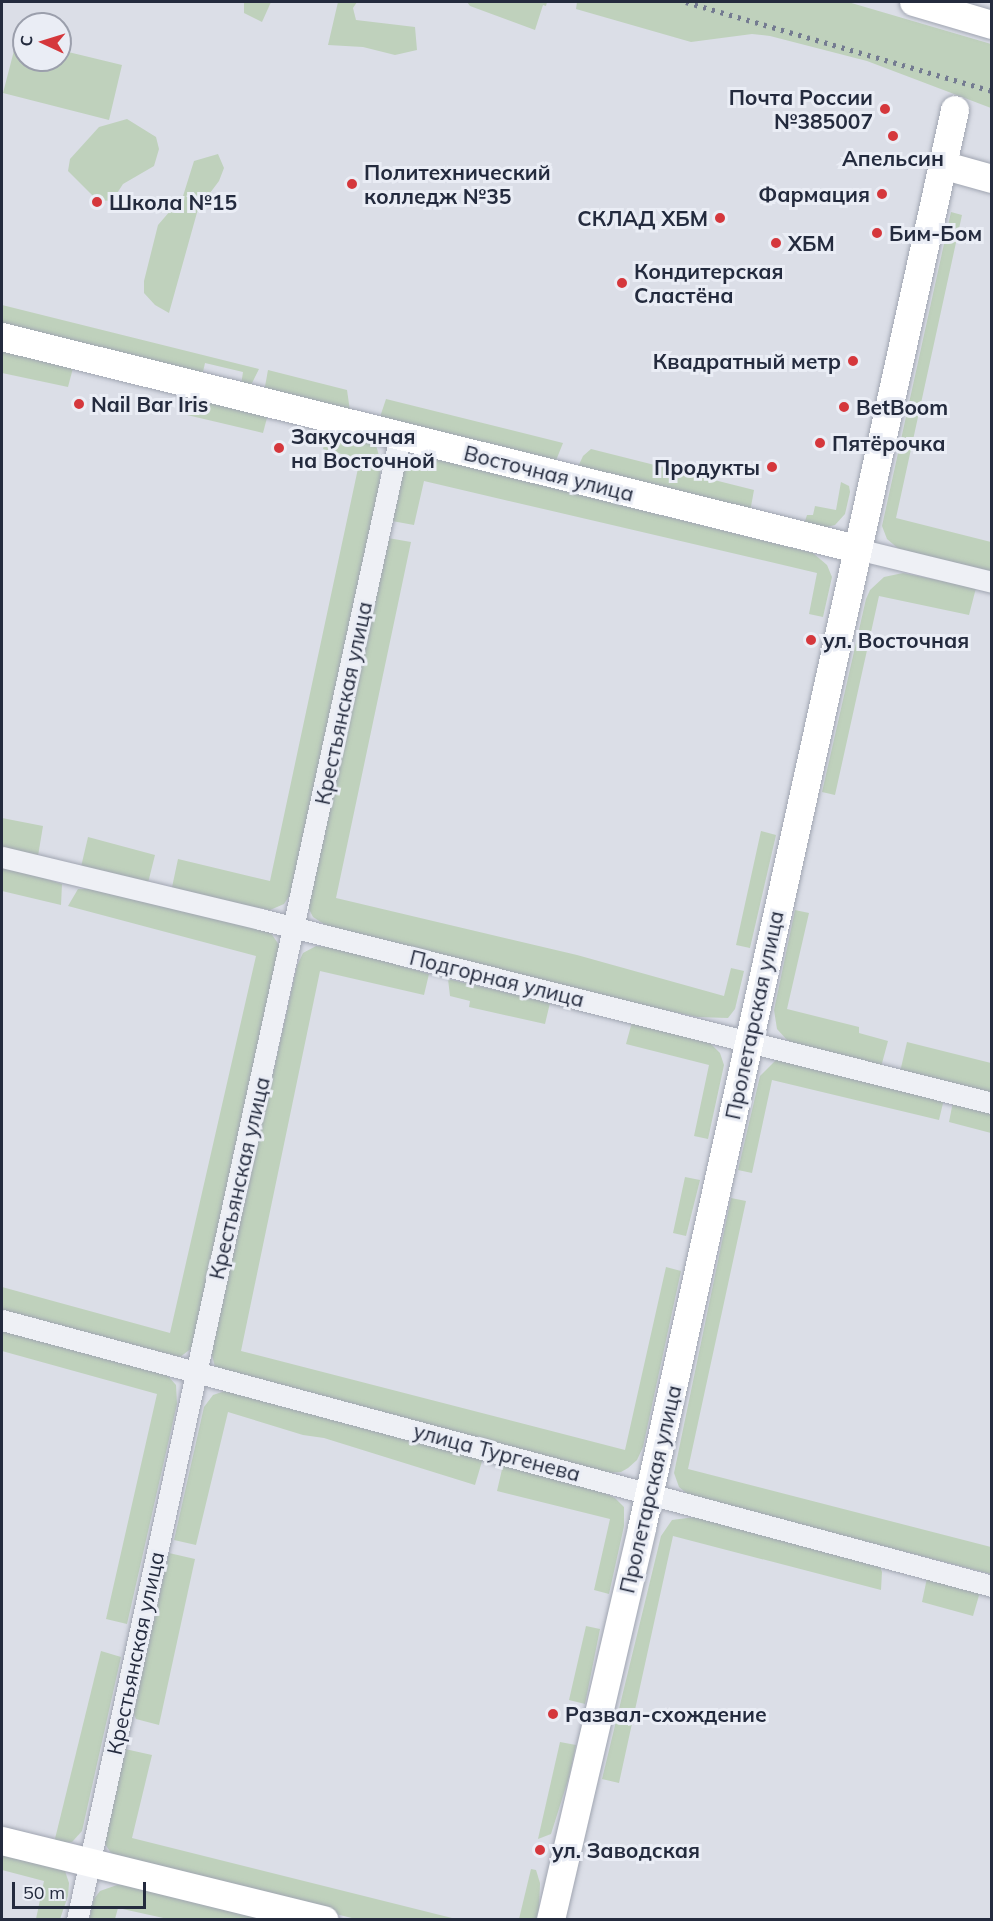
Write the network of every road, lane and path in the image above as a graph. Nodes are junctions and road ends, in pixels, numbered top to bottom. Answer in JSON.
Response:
{"nodes":[{"id":1,"x":914,"y":2,"type":"edge"},
{"id":2,"x":978,"y":15,"type":"edge"},
{"id":3,"x":955,"y":110,"type":"dead end"},
{"id":4,"x":942,"y":165,"type":"junction"},
{"id":5,"x":992,"y":180,"type":"edge"},
{"id":6,"x":2,"y":337,"type":"edge"},
{"id":7,"x":400,"y":436,"type":"junction"},
{"id":8,"x":857,"y":549,"type":"junction"},
{"id":9,"x":992,"y":582,"type":"edge"},
{"id":10,"x":2,"y":857,"type":"edge"},
{"id":11,"x":295,"y":927,"type":"junction"},
{"id":12,"x":748,"y":1042,"type":"junction"},
{"id":13,"x":992,"y":1103,"type":"edge"},
{"id":14,"x":2,"y":1320,"type":"edge"},
{"id":15,"x":196,"y":1373,"type":"junction"},
{"id":16,"x":649,"y":1493,"type":"junction"},
{"id":17,"x":992,"y":1586,"type":"edge"},
{"id":18,"x":2,"y":1841,"type":"edge"},
{"id":19,"x":90,"y":1864,"type":"junction"},
{"id":20,"x":77,"y":1920,"type":"edge"},
{"id":21,"x":324,"y":1920,"type":"edge"},
{"id":22,"x":551,"y":1920,"type":"edge"}],
"edges":[{"from":1,"to":2,"type":"street"},
{"from":3,"to":4,"type":"street","name":"Пролетарская улица"},
{"from":4,"to":5,"type":"street"},
{"from":4,"to":8,"type":"street","name":"Пролетарская улица"},
{"from":6,"to":7,"type":"street","name":"Восточная улица"},
{"from":7,"to":8,"type":"street","name":"Восточная улица"},
{"from":7,"to":11,"type":"street","name":"Крестьянская улица"},
{"from":8,"to":9,"type":"street","name":"Восточная улица"},
{"from":8,"to":12,"type":"street","name":"Пролетарская улица"},
{"from":10,"to":11,"type":"street","name":"Подгорная улица"},
{"from":11,"to":12,"type":"street","name":"Подгорная улица"},
{"from":11,"to":15,"type":"street","name":"Крестьянская улица"},
{"from":12,"to":13,"type":"street","name":"Подгорная улица"},
{"from":12,"to":16,"type":"street","name":"Пролетарская улица"},
{"from":14,"to":15,"type":"street","name":"улица Тургенева"},
{"from":15,"to":16,"type":"street","name":"улица Тургенева"},
{"from":15,"to":19,"type":"street","name":"Крестьянская улица"},
{"from":16,"to":17,"type":"street","name":"улица Тургенева"},
{"from":16,"to":22,"type":"street","name":"Пролетарская улица"},
{"from":18,"to":19,"type":"street"},
{"from":19,"to":20,"type":"street","name":"Крестьянская улица"},
{"from":19,"to":21,"type":"street"}]}
